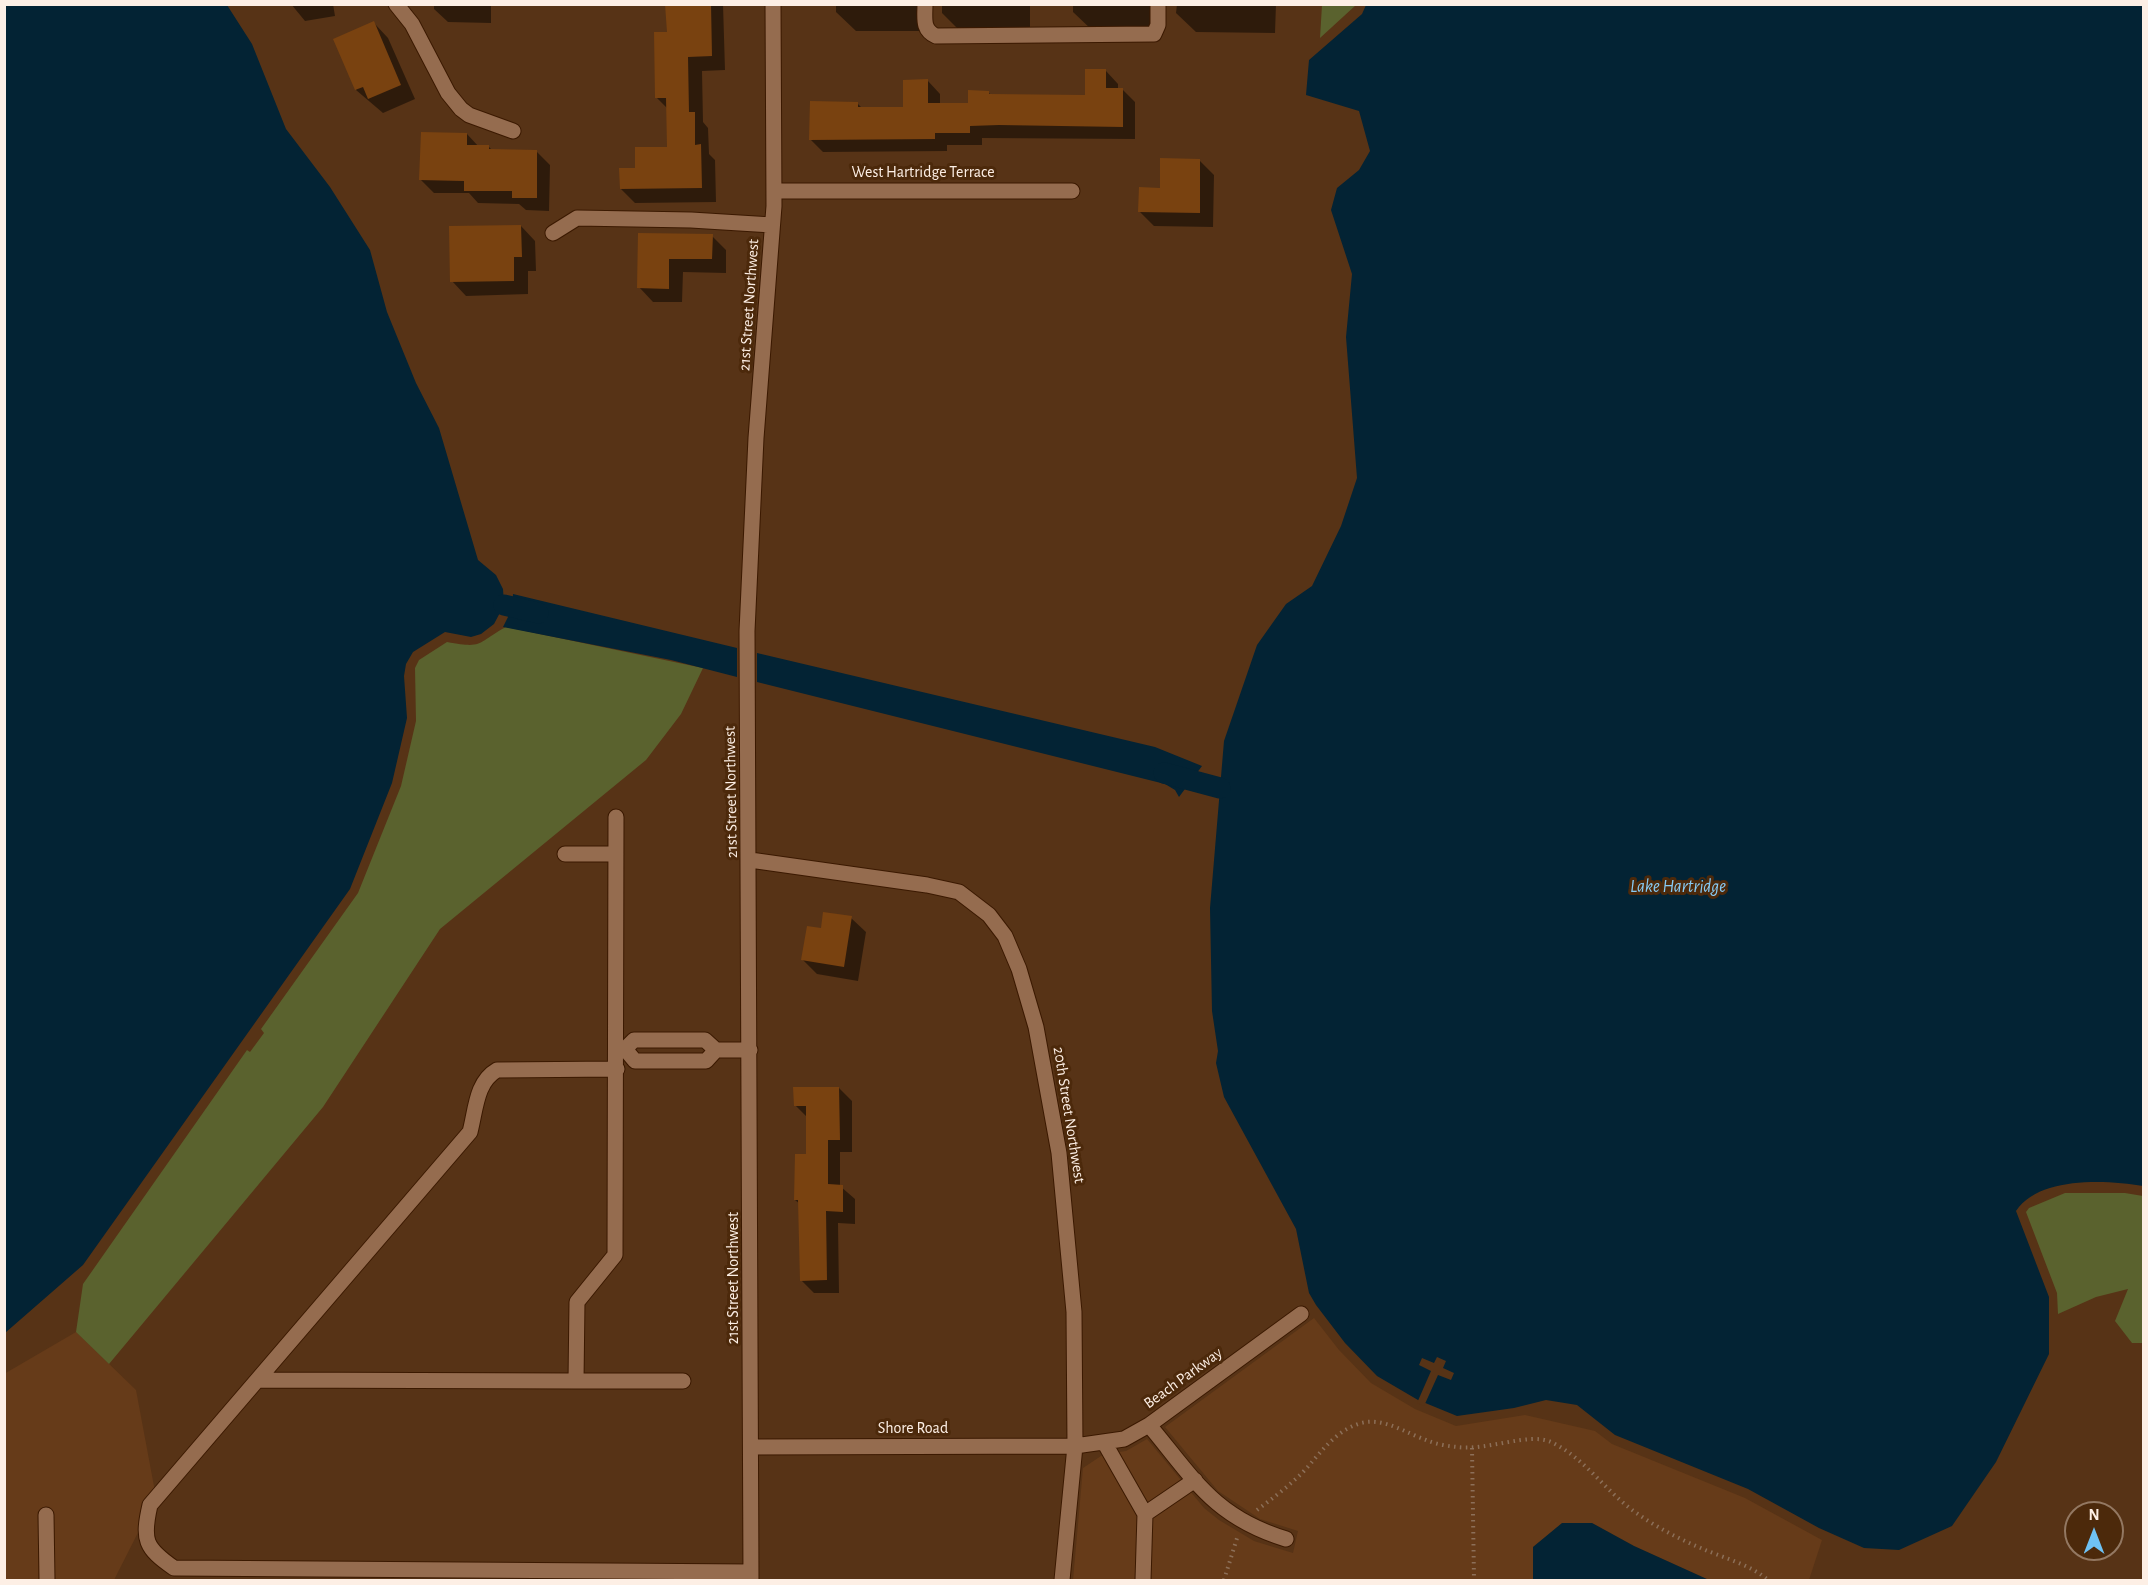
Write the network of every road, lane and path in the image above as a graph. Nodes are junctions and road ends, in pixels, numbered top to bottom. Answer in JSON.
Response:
{"nodes":[{"id":1,"x":396,"y":4,"type":"edge"},
{"id":2,"x":773,"y":4,"type":"edge"},
{"id":3,"x":925,"y":4,"type":"edge"},
{"id":4,"x":1158,"y":4,"type":"edge"},
{"id":5,"x":513,"y":131,"type":"dead end"},
{"id":6,"x":774,"y":191,"type":"junction"},
{"id":7,"x":1072,"y":191,"type":"dead end"},
{"id":8,"x":772,"y":225,"type":"junction"},
{"id":9,"x":553,"y":233,"type":"dead end"},
{"id":10,"x":616,"y":818,"type":"dead end"},
{"id":11,"x":565,"y":854,"type":"dead end"},
{"id":12,"x":616,"y":854,"type":"junction"},
{"id":13,"x":750,"y":860,"type":"junction"},
{"id":14,"x":692,"y":1040,"type":"junction"},
{"id":15,"x":621,"y":1049,"type":"junction"},
{"id":16,"x":716,"y":1050,"type":"junction"},
{"id":17,"x":750,"y":1050,"type":"junction"},
{"id":18,"x":692,"y":1061,"type":"junction"},
{"id":19,"x":617,"y":1069,"type":"junction"},
{"id":20,"x":1301,"y":1314,"type":"dead end"},
{"id":21,"x":258,"y":1380,"type":"junction"},
{"id":22,"x":576,"y":1381,"type":"junction"},
{"id":23,"x":683,"y":1381,"type":"dead end"},
{"id":24,"x":1149,"y":1425,"type":"junction"},
{"id":25,"x":1104,"y":1442,"type":"junction"},
{"id":26,"x":1075,"y":1446,"type":"junction"},
{"id":27,"x":751,"y":1447,"type":"junction"},
{"id":28,"x":1472,"y":1448,"type":"junction"},
{"id":29,"x":1195,"y":1480,"type":"junction"},
{"id":30,"x":1257,"y":1510,"type":"dead end"},
{"id":31,"x":1145,"y":1514,"type":"junction"},
{"id":32,"x":46,"y":1515,"type":"dead end"},
{"id":33,"x":1239,"y":1532,"type":"dead end"},
{"id":34,"x":1286,"y":1539,"type":"dead end"},
{"id":35,"x":188,"y":1575,"type":"edge"},
{"id":36,"x":751,"y":1576,"type":"edge"},
{"id":37,"x":47,"y":1581,"type":"edge"},
{"id":38,"x":1062,"y":1581,"type":"edge"},
{"id":39,"x":1143,"y":1581,"type":"edge"},
{"id":40,"x":1224,"y":1581,"type":"edge"},
{"id":41,"x":1474,"y":1581,"type":"edge"},
{"id":42,"x":1768,"y":1581,"type":"edge"}],
"edges":[{"from":1,"to":5,"type":"street"},
{"from":2,"to":6,"type":"street","name":"21st Street Northwest"},
{"from":3,"to":4,"type":"street"},
{"from":6,"to":7,"type":"street","name":"West Hartridge Terrace"},
{"from":6,"to":8,"type":"street","name":"21st Street Northwest"},
{"from":8,"to":9,"type":"street"},
{"from":8,"to":13,"type":"street","name":"21st Street Northwest"},
{"from":10,"to":12,"type":"street"},
{"from":11,"to":12,"type":"street"},
{"from":12,"to":15,"type":"street"},
{"from":13,"to":17,"type":"street","name":"21st Street Northwest"},
{"from":13,"to":26,"type":"street","name":"20th Street Northwest"},
{"from":14,"to":15,"type":"street"},
{"from":14,"to":16,"type":"street"},
{"from":14,"to":18,"type":"street"},
{"from":15,"to":18,"type":"street"},
{"from":15,"to":19,"type":"street"},
{"from":16,"to":17,"type":"street"},
{"from":16,"to":18,"type":"street"},
{"from":17,"to":27,"type":"street","name":"21st Street Northwest"},
{"from":19,"to":21,"type":"street"},
{"from":19,"to":22,"type":"street"},
{"from":20,"to":24,"type":"street","name":"Beach Parkway"},
{"from":21,"to":22,"type":"street"},
{"from":21,"to":35,"type":"street"},
{"from":22,"to":23,"type":"street"},
{"from":24,"to":25,"type":"street","name":"Beach Parkway"},
{"from":24,"to":29,"type":"street"},
{"from":25,"to":26,"type":"street","name":"Beach Parkway"},
{"from":25,"to":31,"type":"street"},
{"from":26,"to":27,"type":"street","name":"Shore Road"},
{"from":26,"to":38,"type":"street","name":"20th Street Northwest"},
{"from":27,"to":36,"type":"street","name":"21st Street Northwest"},
{"from":28,"to":30,"type":"path"},
{"from":28,"to":41,"type":"path"},
{"from":28,"to":42,"type":"path"},
{"from":29,"to":31,"type":"street"},
{"from":29,"to":34,"type":"street"},
{"from":31,"to":39,"type":"street"},
{"from":32,"to":37,"type":"street"},
{"from":33,"to":40,"type":"path"},
{"from":35,"to":36,"type":"street"}]}
